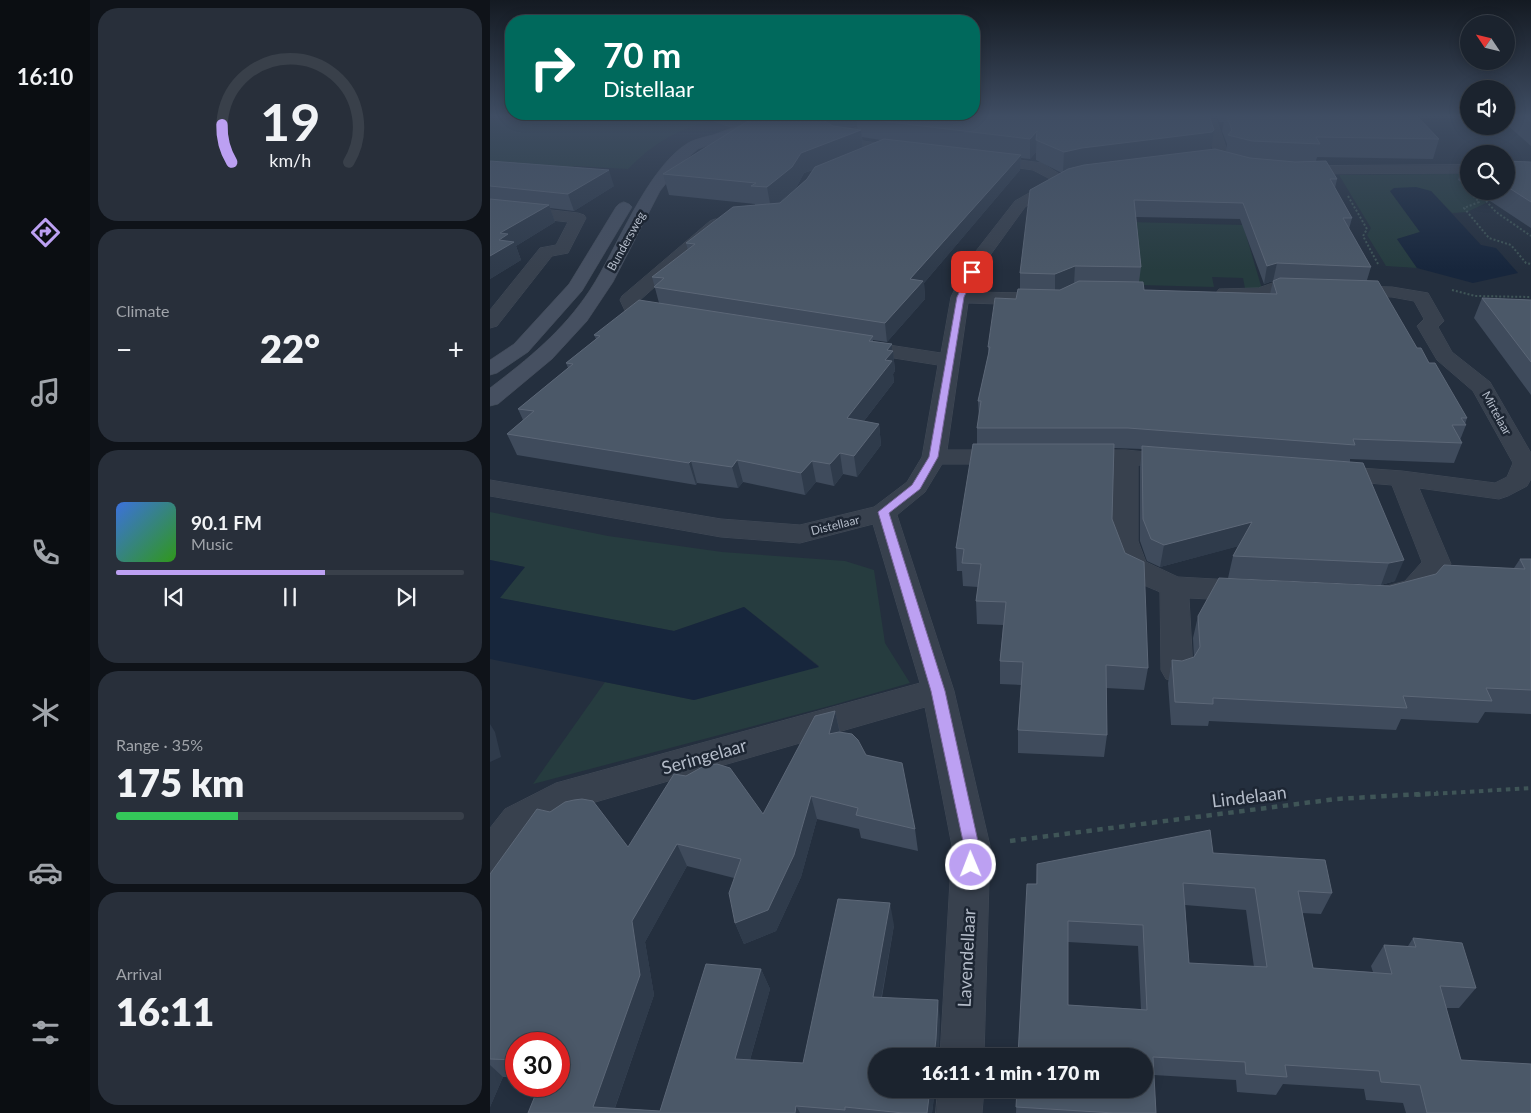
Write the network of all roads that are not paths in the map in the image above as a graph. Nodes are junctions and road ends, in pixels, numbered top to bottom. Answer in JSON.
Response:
{"nodes":[{"id":1,"x":654,"y":167,"type":"edge"},
{"id":2,"x":671,"y":167,"type":"edge"},
{"id":3,"x":1039,"y":167,"type":"edge"},
{"id":4,"x":1460,"y":169,"type":"edge"},
{"id":5,"x":1285,"y":170,"type":"edge"},
{"id":6,"x":490,"y":208,"type":"edge"},
{"id":7,"x":731,"y":217,"type":"edge"},
{"id":8,"x":1211,"y":293,"type":"edge"},
{"id":9,"x":960,"y":297,"type":"junction"},
{"id":10,"x":1050,"y":300,"type":"edge"},
{"id":11,"x":682,"y":317,"type":"edge"},
{"id":12,"x":490,"y":322,"type":"edge"},
{"id":13,"x":836,"y":342,"type":"edge"},
{"id":14,"x":951,"y":361,"type":"junction"},
{"id":15,"x":490,"y":370,"type":"edge"},
{"id":16,"x":490,"y":399,"type":"edge"},
{"id":17,"x":934,"y":457,"type":"junction"},
{"id":18,"x":1030,"y":457,"type":"edge"},
{"id":19,"x":1058,"y":457,"type":"edge"},
{"id":20,"x":1126,"y":457,"type":"junction"},
{"id":21,"x":1195,"y":462,"type":"edge"},
{"id":22,"x":1313,"y":471,"type":"edge"},
{"id":23,"x":1402,"y":478,"type":"junction"},
{"id":24,"x":490,"y":488,"type":"edge"},
{"id":25,"x":883,"y":512,"type":"junction"},
{"id":26,"x":1174,"y":587,"type":"junction"},
{"id":27,"x":1272,"y":592,"type":"edge"},
{"id":28,"x":1371,"y":596,"type":"edge"},
{"id":29,"x":1177,"y":670,"type":"edge"},
{"id":30,"x":938,"y":691,"type":"junction"},
{"id":31,"x":490,"y":857,"type":"edge"},
{"id":32,"x":962,"y":1048,"type":"edge"},
{"id":33,"x":960,"y":1098,"type":"edge"},
{"id":34,"x":960,"y":1113,"type":"edge"}],
"edges":[{"from":1,"to":15,"type":"street","name":"Bundersweg"},
{"from":2,"to":16,"type":"street","name":"Bundersweg"},
{"from":3,"to":9,"type":"street","name":"Distellaar"},
{"from":4,"to":5,"type":"street"},
{"from":6,"to":12,"type":"street"},
{"from":7,"to":11,"type":"street"},
{"from":8,"to":23,"type":"street","name":"Mirtelaar"},
{"from":9,"to":10,"type":"street"},
{"from":9,"to":14,"type":"street","name":"Distellaar"},
{"from":13,"to":14,"type":"street"},
{"from":14,"to":17,"type":"street","name":"Distellaar"},
{"from":17,"to":18,"type":"street"},
{"from":17,"to":25,"type":"street","name":"Distellaar"},
{"from":19,"to":20,"type":"street"},
{"from":20,"to":21,"type":"street"},
{"from":20,"to":26,"type":"street"},
{"from":22,"to":23,"type":"street","name":"Mirtelaar"},
{"from":23,"to":28,"type":"street"},
{"from":24,"to":25,"type":"street","name":"Distellaar"},
{"from":25,"to":30,"type":"street","name":"Lavendellaar"},
{"from":26,"to":27,"type":"street"},
{"from":26,"to":29,"type":"street"},
{"from":30,"to":31,"type":"street","name":"Seringelaar"},
{"from":30,"to":32,"type":"street","name":"Lavendellaar"},
{"from":33,"to":34,"type":"street"}]}
